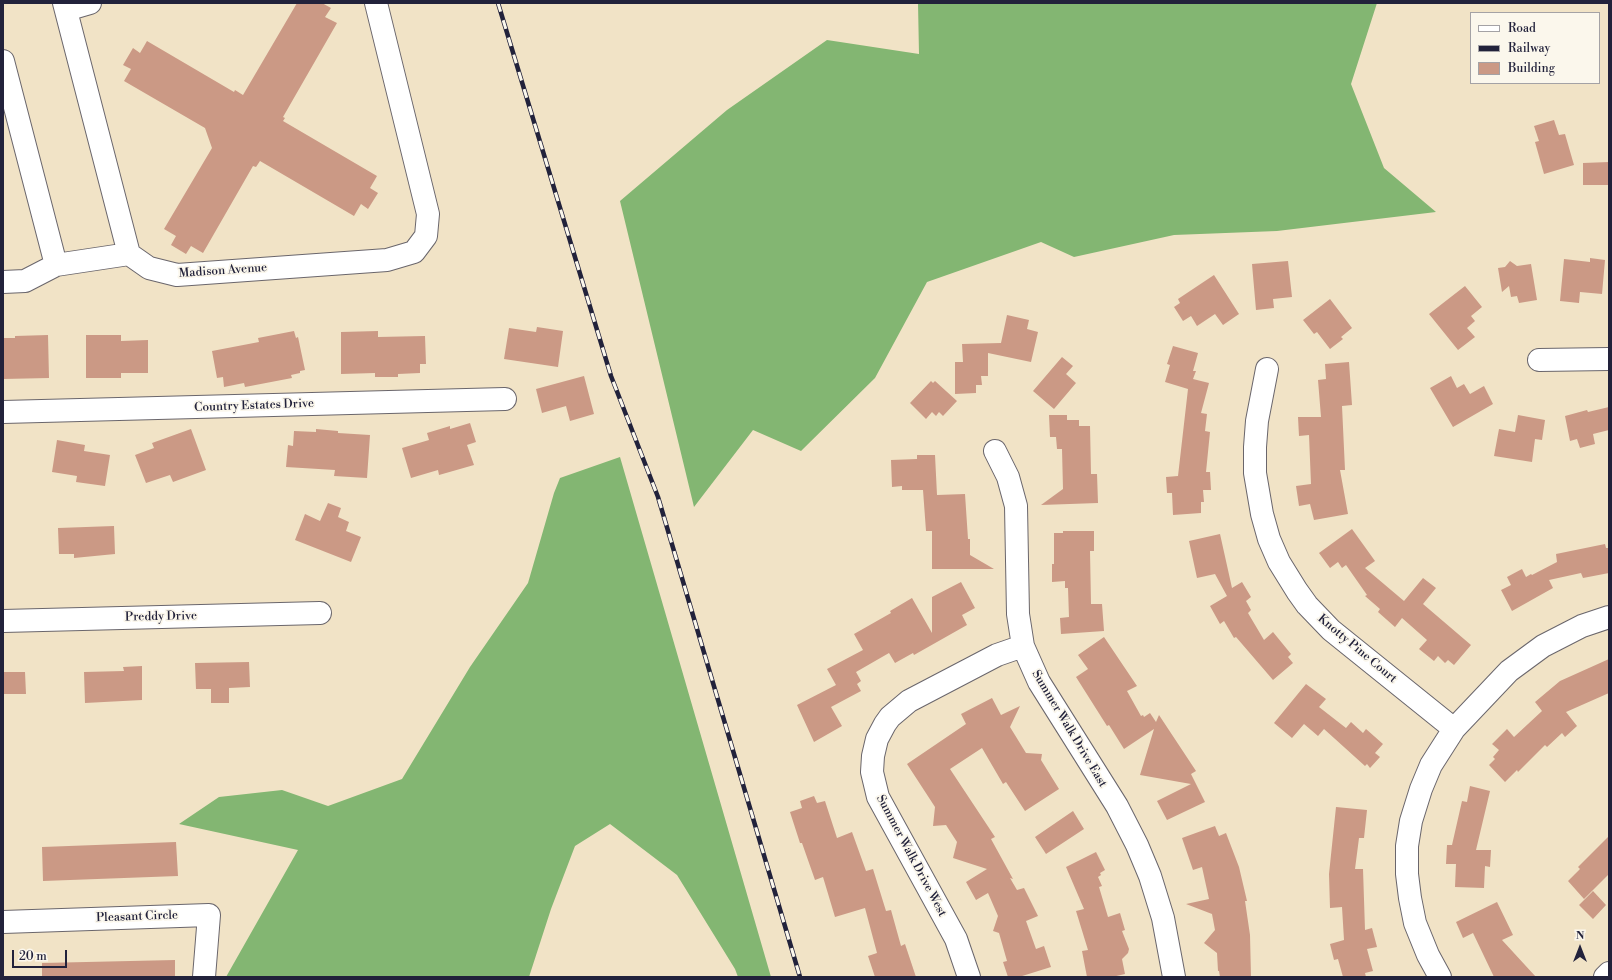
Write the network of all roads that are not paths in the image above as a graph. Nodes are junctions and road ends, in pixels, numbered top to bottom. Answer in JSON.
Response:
{"nodes":[{"id":1,"x":90,"y":3,"type":"edge"},
{"id":2,"x":376,"y":3,"type":"edge"},
{"id":3,"x":65,"y":6,"type":"edge"},
{"id":4,"x":3,"y":61,"type":"edge"},
{"id":5,"x":129,"y":254,"type":"junction"},
{"id":6,"x":56,"y":265,"type":"junction"},
{"id":7,"x":3,"y":282,"type":"edge"},
{"id":8,"x":1609,"y":359,"type":"edge"},
{"id":9,"x":1539,"y":360,"type":"dead end"},
{"id":10,"x":1267,"y":369,"type":"dead end"},
{"id":11,"x":505,"y":399,"type":"dead end"},
{"id":12,"x":3,"y":412,"type":"edge"},
{"id":13,"x":994,"y":451,"type":"dead end"},
{"id":14,"x":320,"y":613,"type":"dead end"},
{"id":15,"x":1609,"y":617,"type":"edge"},
{"id":16,"x":3,"y":621,"type":"edge"},
{"id":17,"x":1022,"y":646,"type":"junction"},
{"id":18,"x":1454,"y":729,"type":"junction"},
{"id":19,"x":3,"y":922,"type":"edge"},
{"id":20,"x":1609,"y":973,"type":"edge"},
{"id":21,"x":204,"y":977,"type":"edge"},
{"id":22,"x":970,"y":977,"type":"edge"},
{"id":23,"x":1174,"y":977,"type":"edge"},
{"id":24,"x":1440,"y":977,"type":"edge"},
{"id":25,"x":1605,"y":977,"type":"edge"}],
"edges":[{"from":1,"to":3,"type":"street"},
{"from":2,"to":5,"type":"street","name":"Madison Avenue"},
{"from":3,"to":5,"type":"street"},
{"from":4,"to":6,"type":"street"},
{"from":5,"to":6,"type":"street"},
{"from":6,"to":7,"type":"street"},
{"from":8,"to":9,"type":"street"},
{"from":10,"to":18,"type":"street","name":"Knotty Pine Court"},
{"from":11,"to":12,"type":"street","name":"Country Estates Drive"},
{"from":13,"to":17,"type":"street","name":"Summer Walk Drive East"},
{"from":14,"to":16,"type":"street","name":"Preddy Drive"},
{"from":15,"to":18,"type":"street"},
{"from":17,"to":22,"type":"street","name":"Summer Walk Drive West"},
{"from":17,"to":23,"type":"street","name":"Summer Walk Drive East"},
{"from":18,"to":24,"type":"street"},
{"from":19,"to":21,"type":"street","name":"Pleasant Circle"},
{"from":20,"to":25,"type":"street"}]}
